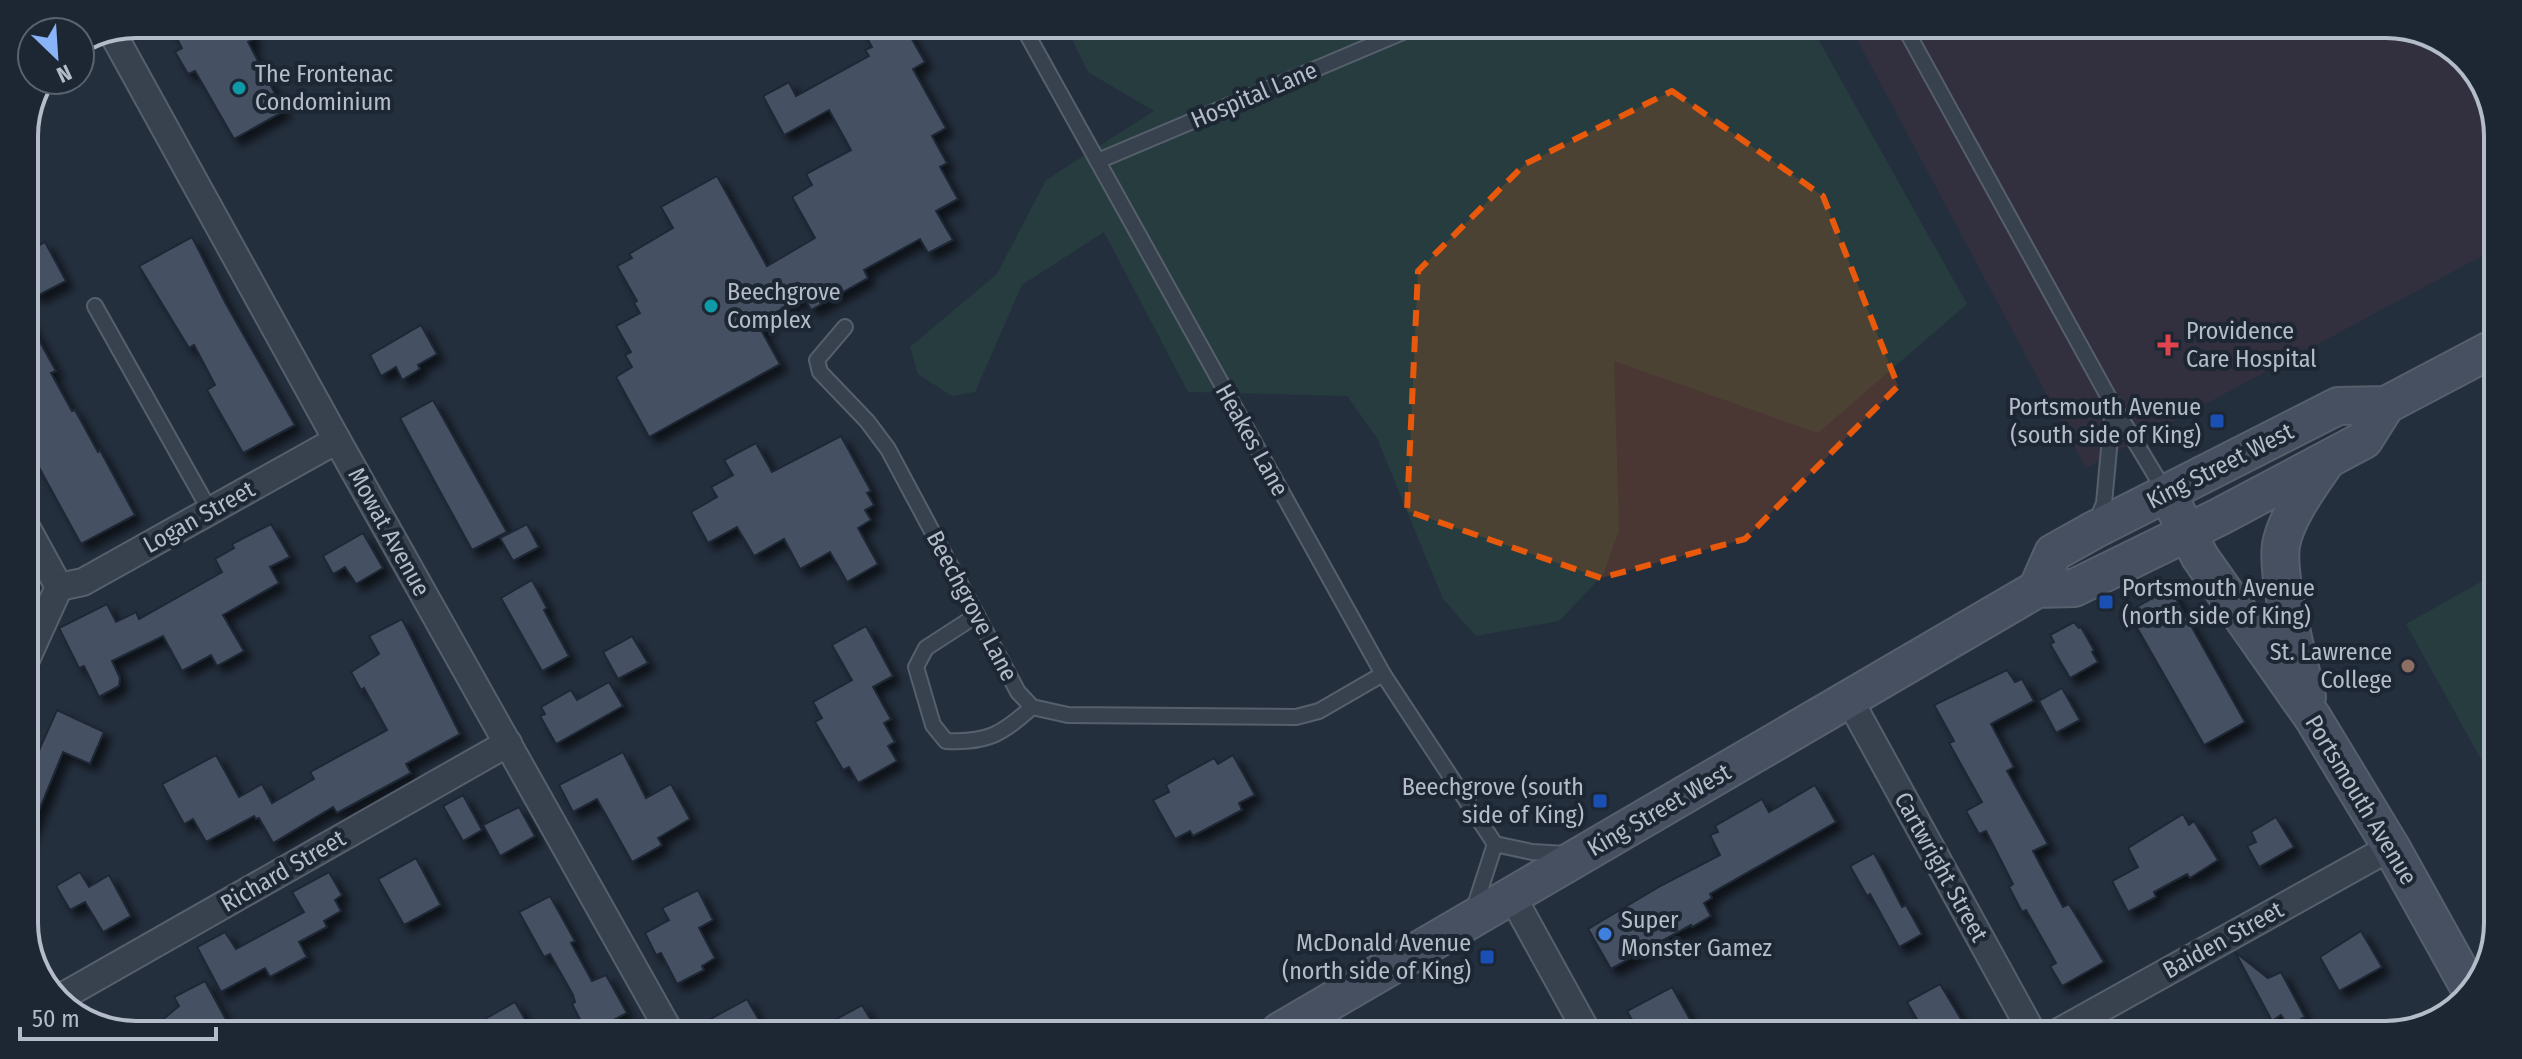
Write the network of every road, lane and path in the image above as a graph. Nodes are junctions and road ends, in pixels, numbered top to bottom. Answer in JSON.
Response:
{"nodes":[{"id":1,"x":1029,"y":38,"type":"edge"},
{"id":2,"x":1389,"y":38,"type":"edge"},
{"id":3,"x":1910,"y":38,"type":"edge"},
{"id":4,"x":116,"y":40,"type":"edge"},
{"id":5,"x":1098,"y":161,"type":"junction"},
{"id":6,"x":95,"y":306,"type":"dead end"},
{"id":7,"x":845,"y":327,"type":"dead end"},
{"id":8,"x":2484,"y":353,"type":"edge"},
{"id":9,"x":2113,"y":405,"type":"junction"},
{"id":10,"x":2386,"y":405,"type":"junction"},
{"id":11,"x":337,"y":440,"type":"junction"},
{"id":12,"x":2327,"y":459,"type":"junction"},
{"id":13,"x":2167,"y":493,"type":"junction"},
{"id":14,"x":210,"y":511,"type":"junction"},
{"id":15,"x":2094,"y":530,"type":"junction"},
{"id":16,"x":2187,"y":532,"type":"junction"},
{"id":17,"x":38,"y":549,"type":"edge"},
{"id":18,"x":59,"y":587,"type":"junction"},
{"id":19,"x":2037,"y":589,"type":"junction"},
{"id":20,"x":977,"y":615,"type":"junction"},
{"id":21,"x":38,"y":633,"type":"edge"},
{"id":22,"x":1383,"y":674,"type":"junction"},
{"id":23,"x":1849,"y":699,"type":"junction"},
{"id":24,"x":1032,"y":707,"type":"junction"},
{"id":25,"x":2313,"y":718,"type":"junction"},
{"id":26,"x":508,"y":743,"type":"junction"},
{"id":27,"x":1495,"y":844,"type":"junction"},
{"id":28,"x":2391,"y":847,"type":"junction"},
{"id":29,"x":1582,"y":855,"type":"junction"},
{"id":30,"x":1512,"y":896,"type":"junction"},
{"id":31,"x":1471,"y":920,"type":"junction"},
{"id":32,"x":2465,"y":980,"type":"edge"},
{"id":33,"x":68,"y":993,"type":"edge"},
{"id":34,"x":655,"y":1021,"type":"edge"},
{"id":35,"x":1297,"y":1021,"type":"edge"},
{"id":36,"x":1581,"y":1021,"type":"edge"},
{"id":37,"x":2026,"y":1021,"type":"edge"},
{"id":38,"x":2078,"y":1021,"type":"edge"}],
"edges":[{"from":1,"to":5,"type":"lane","name":"Heakes Lane"},
{"from":2,"to":5,"type":"lane","name":"Hospital Lane"},
{"from":3,"to":9,"type":"lane"},
{"from":4,"to":11,"type":"street","name":"Mowat Avenue"},
{"from":5,"to":22,"type":"lane","name":"Heakes Lane"},
{"from":6,"to":14,"type":"lane"},
{"from":7,"to":20,"type":"lane","name":"Beechgrove Lane"},
{"from":8,"to":10,"type":"main road","name":"King Street West"},
{"from":9,"to":13,"type":"lane"},
{"from":9,"to":15,"type":"lane"},
{"from":10,"to":12,"type":"main road","name":"King Street West"},
{"from":10,"to":13,"type":"main road","name":"King Street West"},
{"from":11,"to":14,"type":"street","name":"Logan Street"},
{"from":11,"to":26,"type":"street","name":"Mowat Avenue"},
{"from":12,"to":16,"type":"main road","name":"King Street West"},
{"from":12,"to":25,"type":"main road"},
{"from":13,"to":15,"type":"main road","name":"King Street West"},
{"from":13,"to":16,"type":"main road","name":"Portsmouth Avenue"},
{"from":14,"to":18,"type":"street","name":"Logan Street"},
{"from":15,"to":19,"type":"main road","name":"King Street West"},
{"from":16,"to":19,"type":"main road","name":"King Street West"},
{"from":16,"to":25,"type":"main road","name":"Portsmouth Avenue"},
{"from":17,"to":18,"type":"street"},
{"from":18,"to":21,"type":"street"},
{"from":19,"to":23,"type":"main road","name":"King Street West"},
{"from":20,"to":24,"type":"lane","name":"Beechgrove Lane"},
{"from":20,"to":24,"type":"lane"},
{"from":22,"to":24,"type":"lane","name":"Beechgrove Lane"},
{"from":22,"to":27,"type":"lane","name":"Heakes Lane"},
{"from":23,"to":29,"type":"main road","name":"King Street West"},
{"from":23,"to":37,"type":"street","name":"Cartwright Street"},
{"from":25,"to":28,"type":"main road","name":"Portsmouth Avenue"},
{"from":26,"to":33,"type":"street","name":"Richard Street"},
{"from":26,"to":34,"type":"street","name":"Mowat Avenue"},
{"from":27,"to":29,"type":"lane"},
{"from":27,"to":31,"type":"lane"},
{"from":28,"to":32,"type":"main road","name":"Portsmouth Avenue"},
{"from":28,"to":38,"type":"street","name":"Baiden Street"},
{"from":29,"to":30,"type":"main road","name":"King Street West"},
{"from":30,"to":31,"type":"main road","name":"King Street West"},
{"from":30,"to":36,"type":"street"},
{"from":31,"to":35,"type":"main road","name":"King Street West"}]}
